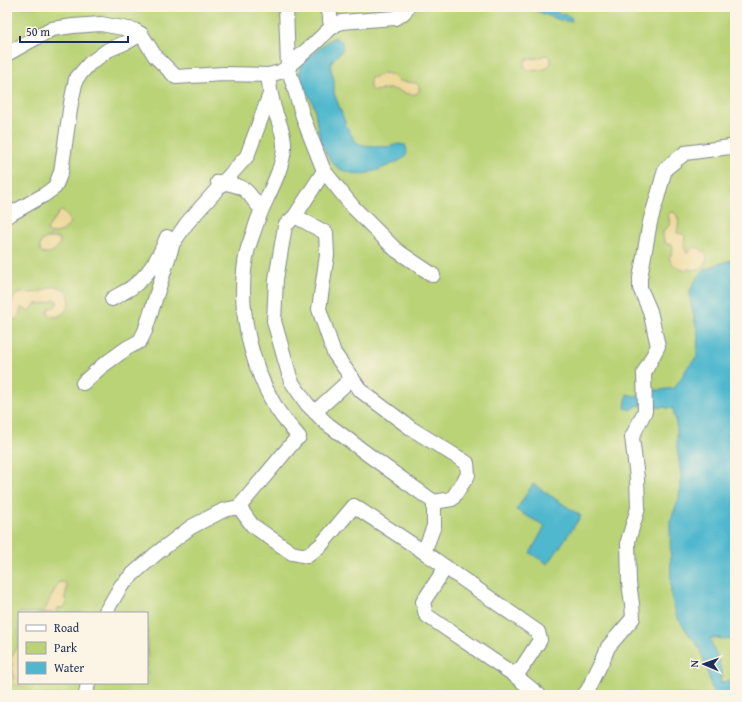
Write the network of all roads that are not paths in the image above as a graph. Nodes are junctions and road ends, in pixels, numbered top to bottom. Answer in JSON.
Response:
{"nodes":[{"id":1,"x":286,"y":7,"type":"edge"},
{"id":2,"x":325,"y":7,"type":"edge"},
{"id":3,"x":407,"y":7,"type":"edge"},
{"id":4,"x":398,"y":12,"type":"edge"},
{"id":5,"x":334,"y":25,"type":"junction"},
{"id":6,"x":141,"y":34,"type":"junction"},
{"id":7,"x":7,"y":54,"type":"edge"},
{"id":8,"x":288,"y":66,"type":"junction"},
{"id":9,"x":268,"y":75,"type":"junction"},
{"id":10,"x":270,"y":94,"type":"junction"},
{"id":11,"x":735,"y":147,"type":"edge"},
{"id":12,"x":324,"y":171,"type":"junction"},
{"id":13,"x":224,"y":182,"type":"junction"},
{"id":14,"x":262,"y":208,"type":"junction"},
{"id":15,"x":7,"y":216,"type":"edge"},
{"id":16,"x":295,"y":216,"type":"junction"},
{"id":17,"x":433,"y":275,"type":"dead end"},
{"id":18,"x":112,"y":299,"type":"dead end"},
{"id":19,"x":352,"y":378,"type":"junction"},
{"id":20,"x":83,"y":383,"type":"dead end"},
{"id":21,"x":315,"y":412,"type":"junction"},
{"id":22,"x":434,"y":502,"type":"junction"},
{"id":23,"x":239,"y":507,"type":"junction"},
{"id":24,"x":424,"y":552,"type":"junction"},
{"id":25,"x":446,"y":567,"type":"junction"},
{"id":26,"x":106,"y":612,"type":"edge"},
{"id":27,"x":513,"y":674,"type":"junction"},
{"id":28,"x":540,"y":695,"type":"edge"},
{"id":29,"x":584,"y":695,"type":"edge"}],
"edges":[{"from":1,"to":8,"type":"lane"},
{"from":2,"to":5,"type":"lane"},
{"from":3,"to":4,"type":"lane"},
{"from":4,"to":5,"type":"lane"},
{"from":5,"to":8,"type":"lane"},
{"from":6,"to":7,"type":"lane"},
{"from":6,"to":9,"type":"lane"},
{"from":6,"to":15,"type":"lane"},
{"from":8,"to":9,"type":"lane"},
{"from":8,"to":12,"type":"lane"},
{"from":9,"to":10,"type":"lane"},
{"from":10,"to":13,"type":"lane"},
{"from":10,"to":14,"type":"lane"},
{"from":11,"to":29,"type":"lane"},
{"from":12,"to":16,"type":"lane"},
{"from":12,"to":17,"type":"lane"},
{"from":13,"to":14,"type":"lane"},
{"from":13,"to":18,"type":"lane"},
{"from":13,"to":20,"type":"lane"},
{"from":14,"to":23,"type":"lane"},
{"from":16,"to":19,"type":"lane"},
{"from":16,"to":21,"type":"lane"},
{"from":19,"to":21,"type":"lane"},
{"from":19,"to":22,"type":"lane"},
{"from":21,"to":22,"type":"lane"},
{"from":22,"to":24,"type":"lane"},
{"from":23,"to":24,"type":"lane"},
{"from":23,"to":26,"type":"lane"},
{"from":24,"to":25,"type":"lane"},
{"from":25,"to":27,"type":"lane"},
{"from":25,"to":27,"type":"lane"},
{"from":27,"to":28,"type":"lane"}]}
